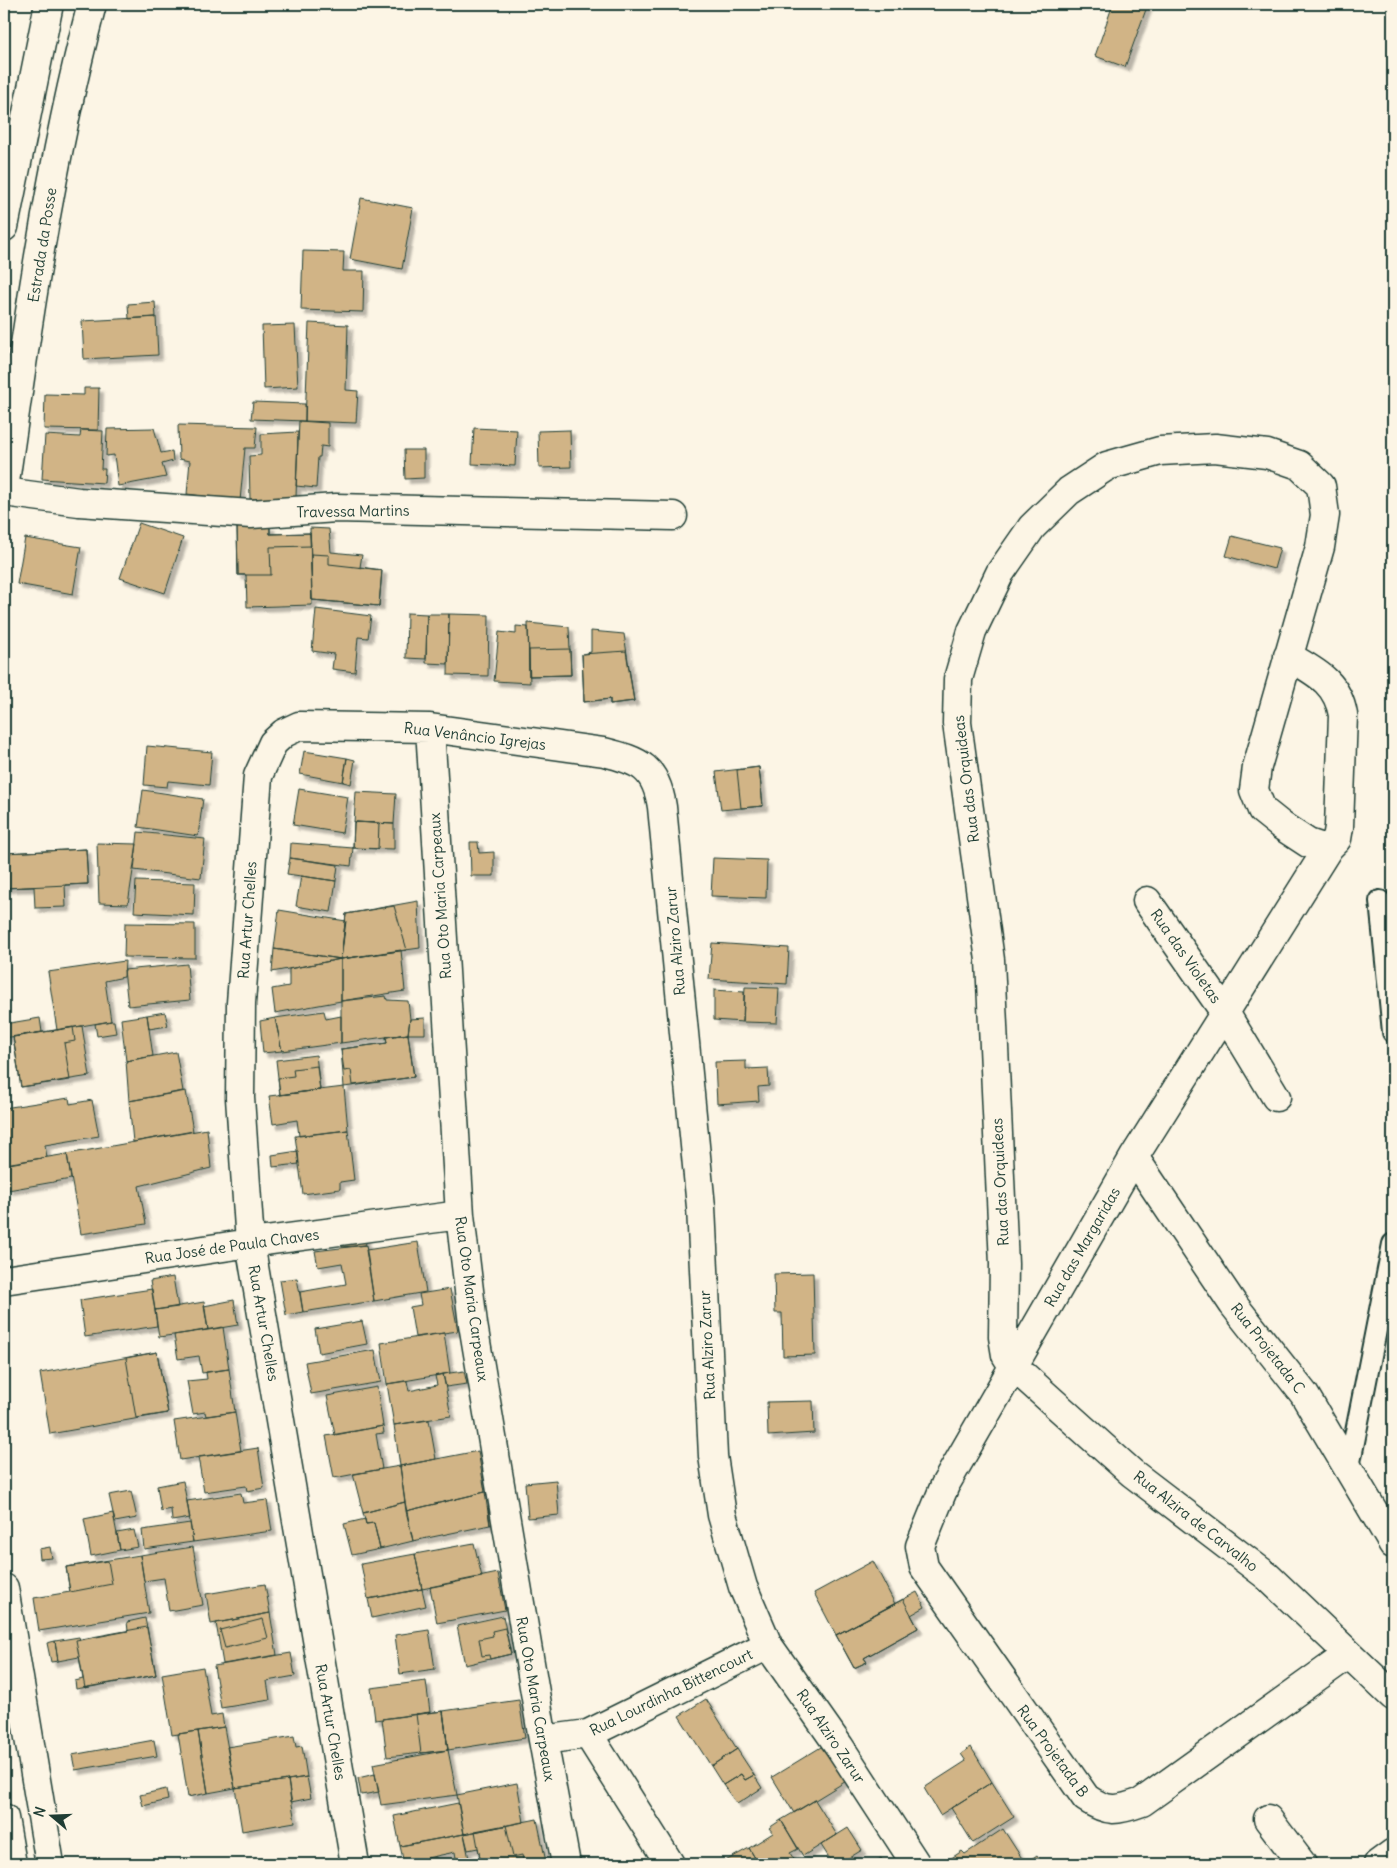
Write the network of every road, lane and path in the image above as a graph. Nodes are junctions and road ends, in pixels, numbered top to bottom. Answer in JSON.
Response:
{"nodes":[{"id":1,"x":49,"y":4,"type":"edge"},
{"id":2,"x":92,"y":4,"type":"edge"},
{"id":3,"x":4,"y":219,"type":"edge"},
{"id":4,"x":4,"y":491,"type":"edge"},
{"id":5,"x":673,"y":516,"type":"dead end"},
{"id":6,"x":1288,"y":656,"type":"junction"},
{"id":7,"x":430,"y":728,"type":"junction"},
{"id":8,"x":652,"y":775,"type":"joint"},
{"id":9,"x":258,"y":776,"type":"joint"},
{"id":10,"x":1329,"y":847,"type":"junction"},
{"id":11,"x":1147,"y":901,"type":"dead end"},
{"id":12,"x":1380,"y":901,"type":"dead end"},
{"id":13,"x":1224,"y":1011,"type":"junction"},
{"id":14,"x":1393,"y":1032,"type":"edge"},
{"id":15,"x":1276,"y":1098,"type":"dead end"},
{"id":16,"x":1134,"y":1157,"type":"junction"},
{"id":17,"x":460,"y":1215,"type":"junction"},
{"id":18,"x":250,"y":1242,"type":"junction"},
{"id":19,"x":1393,"y":1244,"type":"edge"},
{"id":20,"x":4,"y":1280,"type":"edge"},
{"id":21,"x":1013,"y":1366,"type":"junction"},
{"id":22,"x":1349,"y":1467,"type":"junction"},
{"id":23,"x":944,"y":1485,"type":"joint"},
{"id":24,"x":1393,"y":1544,"type":"edge"},
{"id":25,"x":4,"y":1588,"type":"edge"},
{"id":26,"x":768,"y":1645,"type":"junction"},
{"id":27,"x":1349,"y":1654,"type":"junction"},
{"id":28,"x":1388,"y":1680,"type":"edge"},
{"id":29,"x":588,"y":1734,"type":"junction"},
{"id":30,"x":543,"y":1740,"type":"junction"},
{"id":31,"x":4,"y":1818,"type":"edge"},
{"id":32,"x":1268,"y":1818,"type":"dead end"},
{"id":33,"x":1393,"y":1853,"type":"edge"},
{"id":34,"x":12,"y":1864,"type":"edge"},
{"id":35,"x":50,"y":1864,"type":"edge"},
{"id":36,"x":355,"y":1864,"type":"edge"},
{"id":37,"x":566,"y":1864,"type":"edge"},
{"id":38,"x":670,"y":1864,"type":"edge"},
{"id":39,"x":916,"y":1864,"type":"edge"},
{"id":40,"x":1302,"y":1864,"type":"edge"},
{"id":41,"x":1378,"y":1864,"type":"edge"}],
"edges":[{"from":1,"to":3,"type":"street"},
{"from":2,"to":4,"type":"street","name":"Estrada da Posse"},
{"from":4,"to":5,"type":"street","name":"Travessa Martins"},
{"from":6,"to":10,"type":"street"},
{"from":6,"to":10,"type":"street","name":"Rua das Orquideas"},
{"from":6,"to":21,"type":"street","name":"Rua das Orquideas"},
{"from":7,"to":8,"type":"street","name":"Rua Venâncio Igrejas"},
{"from":7,"to":9,"type":"street","name":"Rua Venâncio Igrejas"},
{"from":7,"to":17,"type":"street","name":"Rua Oto Maria Carpeaux"},
{"from":8,"to":26,"type":"street","name":"Rua Alziro Zarur"},
{"from":9,"to":18,"type":"street","name":"Rua Artur Chelles"},
{"from":10,"to":13,"type":"street","name":"Rua das Margaridas"},
{"from":11,"to":13,"type":"street","name":"Rua das Violetas"},
{"from":12,"to":14,"type":"lane"},
{"from":13,"to":15,"type":"street","name":"Rua das Violetas"},
{"from":13,"to":16,"type":"street","name":"Rua das Margaridas"},
{"from":16,"to":21,"type":"street","name":"Rua das Margaridas"},
{"from":16,"to":22,"type":"street","name":"Rua Projetada C"},
{"from":17,"to":18,"type":"street","name":"Rua José de Paula Chaves"},
{"from":17,"to":30,"type":"street","name":"Rua Oto Maria Carpeaux"},
{"from":18,"to":20,"type":"street","name":"Rua José de Paula Chaves"},
{"from":18,"to":36,"type":"street","name":"Rua Artur Chelles"},
{"from":19,"to":22,"type":"lane"},
{"from":21,"to":23,"type":"street","name":"Rua das Margaridas"},
{"from":21,"to":27,"type":"street","name":"Rua Alzira de Carvalho"},
{"from":22,"to":24,"type":"street","name":"Rua Projetada C"},
{"from":23,"to":27,"type":"street","name":"Rua Projetada B"},
{"from":25,"to":35,"type":"street"},
{"from":26,"to":29,"type":"street","name":"Rua Lourdinha Bittencourt"},
{"from":26,"to":39,"type":"street","name":"Rua Alziro Zarur"},
{"from":27,"to":28,"type":"street","name":"Rua Alzira de Carvalho"},
{"from":29,"to":30,"type":"street","name":"Rua Lourdinha Bittencourt"},
{"from":29,"to":38,"type":"street"},
{"from":30,"to":37,"type":"street","name":"Rua Oto Maria Carpeaux"},
{"from":31,"to":34,"type":"street"},
{"from":32,"to":40,"type":"street"},
{"from":33,"to":41,"type":"street"}]}
